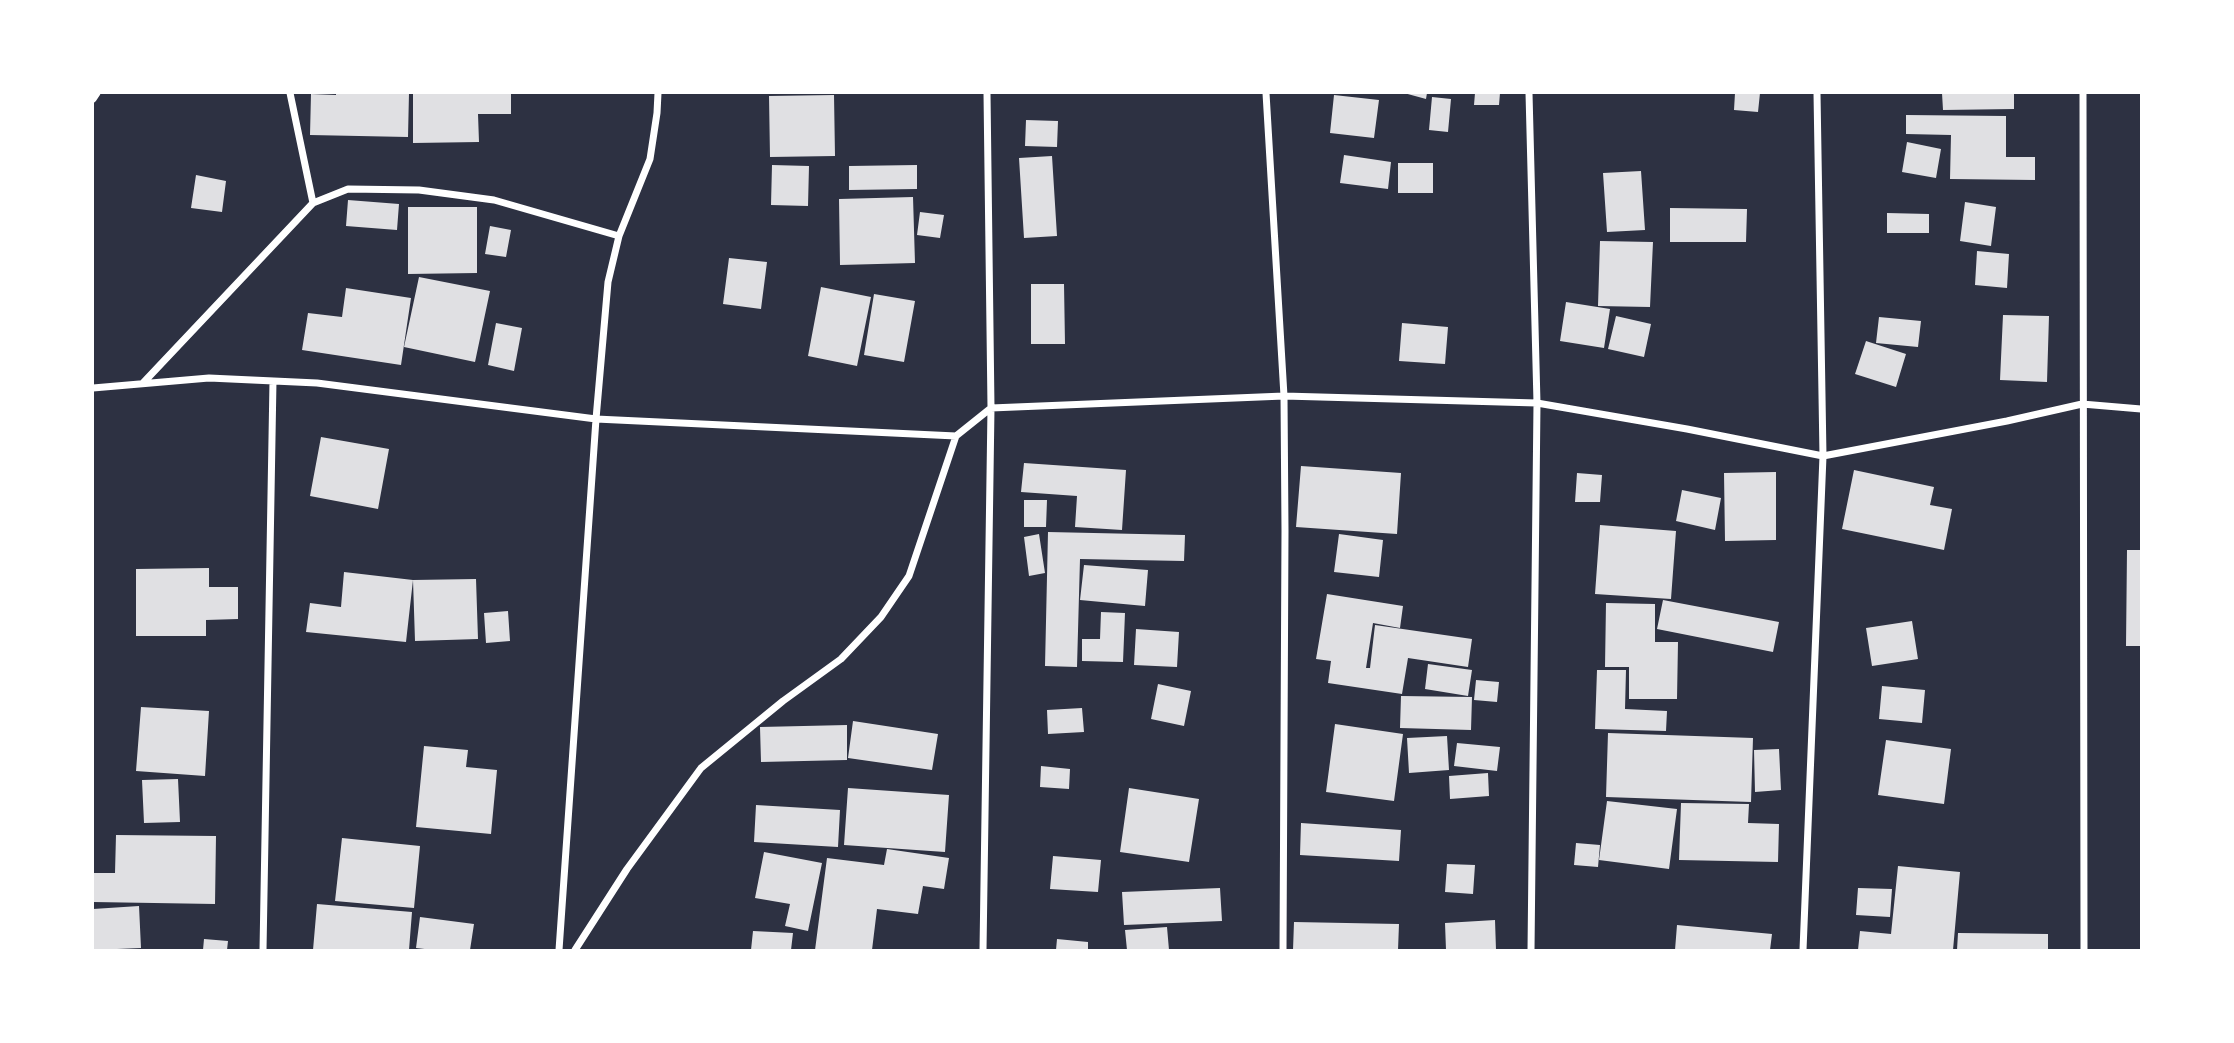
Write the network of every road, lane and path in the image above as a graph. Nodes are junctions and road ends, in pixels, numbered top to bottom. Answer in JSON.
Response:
{"nodes":[{"id":1,"x":97,"y":93,"type":"edge"},
{"id":2,"x":290,"y":93,"type":"edge"},
{"id":3,"x":658,"y":93,"type":"edge"},
{"id":4,"x":987,"y":93,"type":"edge"},
{"id":5,"x":1266,"y":93,"type":"edge"},
{"id":6,"x":1529,"y":93,"type":"edge"},
{"id":7,"x":1817,"y":93,"type":"edge"},
{"id":8,"x":2083,"y":93,"type":"edge"},
{"id":9,"x":93,"y":100,"type":"edge"},
{"id":10,"x":313,"y":203,"type":"junction"},
{"id":11,"x":619,"y":236,"type":"junction"},
{"id":12,"x":274,"y":382,"type":"junction"},
{"id":13,"x":143,"y":384,"type":"junction"},
{"id":14,"x":93,"y":388,"type":"edge"},
{"id":15,"x":1283,"y":397,"type":"junction"},
{"id":16,"x":1537,"y":403,"type":"junction"},
{"id":17,"x":2082,"y":404,"type":"junction"},
{"id":18,"x":990,"y":408,"type":"junction"},
{"id":19,"x":2141,"y":409,"type":"edge"},
{"id":20,"x":596,"y":419,"type":"junction"},
{"id":21,"x":956,"y":436,"type":"junction"},
{"id":22,"x":1822,"y":456,"type":"junction"},
{"id":23,"x":263,"y":950,"type":"edge"},
{"id":24,"x":559,"y":950,"type":"edge"},
{"id":25,"x":575,"y":950,"type":"edge"},
{"id":26,"x":983,"y":950,"type":"edge"},
{"id":27,"x":1283,"y":950,"type":"edge"},
{"id":28,"x":1531,"y":950,"type":"edge"},
{"id":29,"x":1803,"y":950,"type":"edge"},
{"id":30,"x":2084,"y":950,"type":"edge"}],
"edges":[{"from":1,"to":9,"type":"street"},
{"from":2,"to":10,"type":"street"},
{"from":3,"to":11,"type":"street"},
{"from":4,"to":18,"type":"street"},
{"from":5,"to":15,"type":"street"},
{"from":6,"to":16,"type":"street"},
{"from":7,"to":22,"type":"street"},
{"from":8,"to":17,"type":"street"},
{"from":10,"to":11,"type":"street"},
{"from":10,"to":13,"type":"street"},
{"from":11,"to":20,"type":"street"},
{"from":12,"to":13,"type":"street"},
{"from":12,"to":20,"type":"street"},
{"from":12,"to":23,"type":"street"},
{"from":13,"to":14,"type":"street"},
{"from":15,"to":16,"type":"street"},
{"from":15,"to":18,"type":"street"},
{"from":15,"to":27,"type":"street"},
{"from":16,"to":22,"type":"street"},
{"from":16,"to":28,"type":"street"},
{"from":17,"to":19,"type":"street"},
{"from":17,"to":22,"type":"street"},
{"from":17,"to":30,"type":"street"},
{"from":18,"to":21,"type":"street"},
{"from":18,"to":26,"type":"street"},
{"from":20,"to":21,"type":"street"},
{"from":20,"to":24,"type":"street"},
{"from":21,"to":25,"type":"street"},
{"from":22,"to":29,"type":"street"}]}
